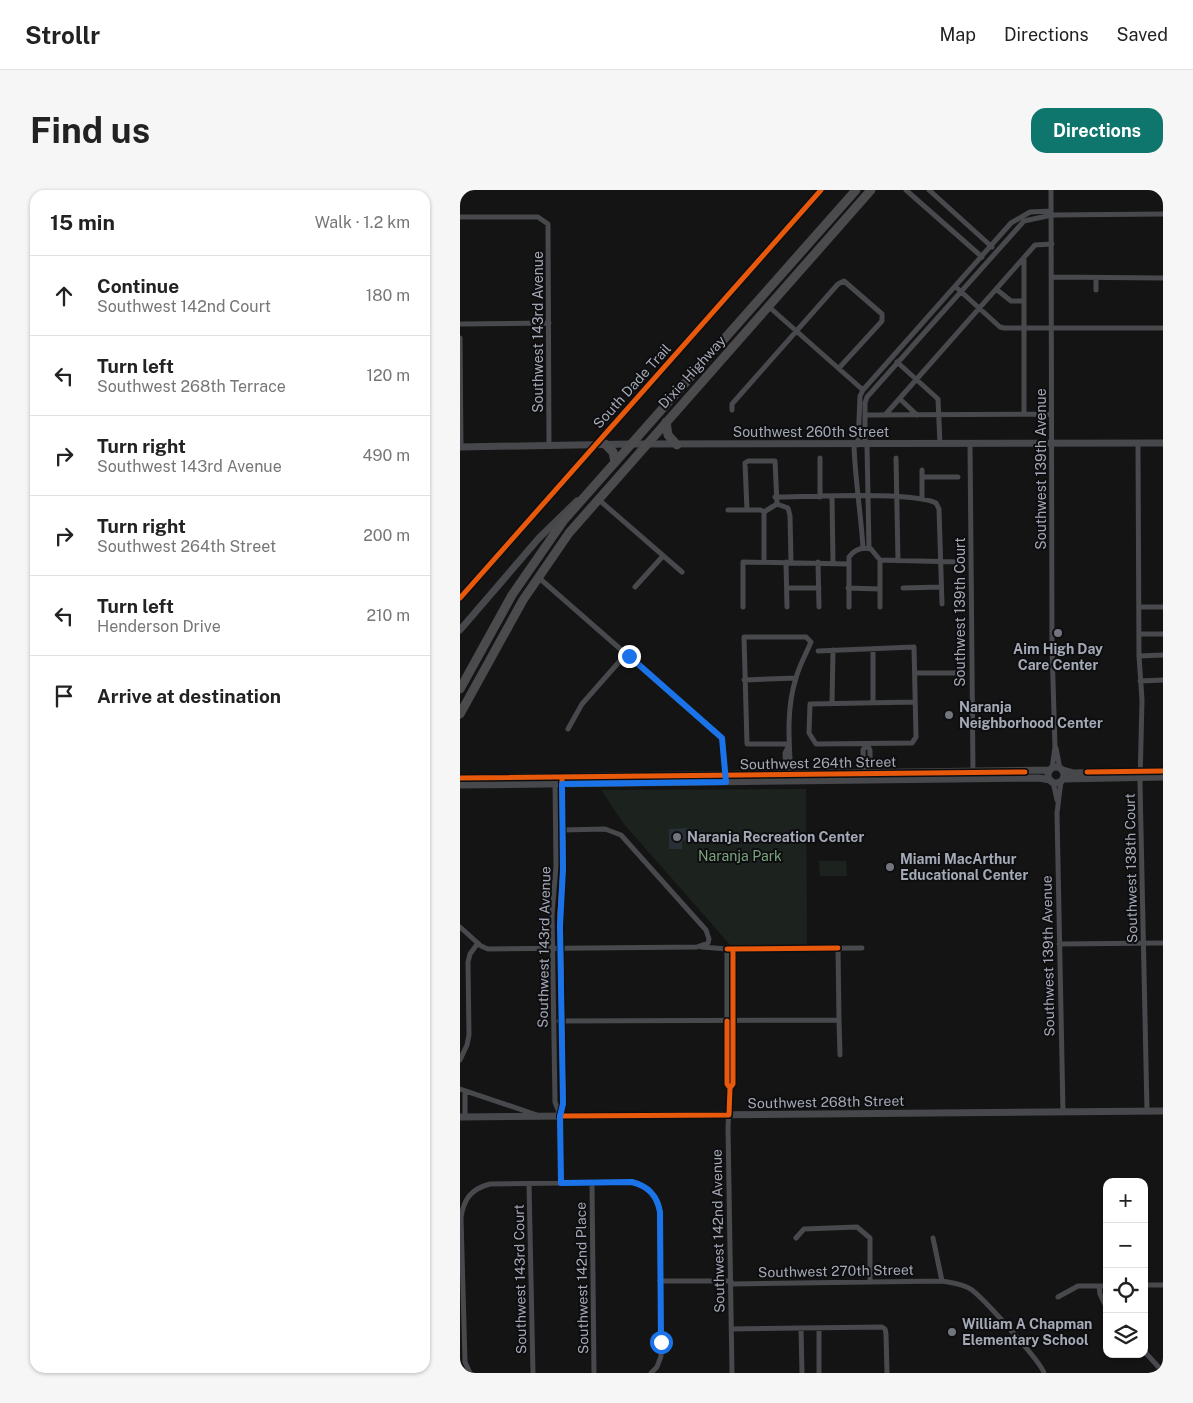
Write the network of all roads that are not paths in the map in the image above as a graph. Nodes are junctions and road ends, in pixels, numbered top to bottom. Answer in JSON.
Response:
{"nodes":[{"id":1,"x":856,"y":190,"type":"edge"},
{"id":2,"x":871,"y":190,"type":"edge"},
{"id":3,"x":906,"y":190,"type":"edge"},
{"id":4,"x":929,"y":190,"type":"edge"},
{"id":5,"x":1051,"y":190,"type":"edge"},
{"id":6,"x":1052,"y":213,"type":"junction"},
{"id":7,"x":1163,"y":214,"type":"edge"},
{"id":8,"x":460,"y":217,"type":"edge"},
{"id":9,"x":1052,"y":244,"type":"junction"},
{"id":10,"x":991,"y":246,"type":"junction"},
{"id":11,"x":996,"y":251,"type":"junction"},
{"id":12,"x":982,"y":257,"type":"junction"},
{"id":13,"x":1024,"y":259,"type":"junction"},
{"id":14,"x":987,"y":262,"type":"junction"},
{"id":15,"x":1052,"y":277,"type":"junction"},
{"id":16,"x":1096,"y":278,"type":"junction"},
{"id":17,"x":1163,"y":278,"type":"edge"},
{"id":18,"x":955,"y":287,"type":"junction"},
{"id":19,"x":996,"y":290,"type":"junction"},
{"id":20,"x":1096,"y":290,"type":"dead end"},
{"id":21,"x":961,"y":292,"type":"junction"},
{"id":22,"x":1023,"y":301,"type":"junction"},
{"id":23,"x":768,"y":306,"type":"junction"},
{"id":24,"x":980,"y":309,"type":"junction"},
{"id":25,"x":549,"y":323,"type":"junction"},
{"id":26,"x":460,"y":324,"type":"edge"},
{"id":27,"x":1024,"y":328,"type":"junction"},
{"id":28,"x":1052,"y":328,"type":"junction"},
{"id":29,"x":1163,"y":328,"type":"edge"},
{"id":30,"x":796,"y":331,"type":"junction"},
{"id":31,"x":460,"y":338,"type":"edge"},
{"id":32,"x":897,"y":362,"type":"junction"},
{"id":33,"x":839,"y":368,"type":"junction"},
{"id":34,"x":918,"y":380,"type":"junction"},
{"id":35,"x":863,"y":390,"type":"junction"},
{"id":36,"x":900,"y":399,"type":"junction"},
{"id":37,"x":732,"y":410,"type":"dead end"},
{"id":38,"x":939,"y":414,"type":"junction"},
{"id":39,"x":1024,"y":414,"type":"junction"},
{"id":40,"x":1052,"y":414,"type":"junction"},
{"id":41,"x":865,"y":415,"type":"junction"},
{"id":42,"x":885,"y":415,"type":"junction"},
{"id":43,"x":917,"y":415,"type":"junction"},
{"id":44,"x":666,"y":422,"type":"junction"},
{"id":45,"x":1052,"y":443,"type":"junction"},
{"id":46,"x":605,"y":444,"type":"junction"},
{"id":47,"x":630,"y":444,"type":"junction"},
{"id":48,"x":646,"y":444,"type":"junction"},
{"id":49,"x":940,"y":444,"type":"junction"},
{"id":50,"x":970,"y":444,"type":"junction"},
{"id":51,"x":1138,"y":444,"type":"junction"},
{"id":52,"x":1163,"y":444,"type":"edge"},
{"id":53,"x":677,"y":445,"type":"junction"},
{"id":54,"x":861,"y":445,"type":"junction"},
{"id":55,"x":549,"y":446,"type":"junction"},
{"id":56,"x":460,"y":447,"type":"edge"},
{"id":57,"x":820,"y":458,"type":"dead end"},
{"id":58,"x":896,"y":458,"type":"dead end"},
{"id":59,"x":615,"y":462,"type":"junction"},
{"id":60,"x":922,"y":470,"type":"dead end"},
{"id":61,"x":922,"y":477,"type":"junction"},
{"id":62,"x":958,"y":477,"type":"dead end"},
{"id":63,"x":583,"y":497,"type":"junction"},
{"id":64,"x":775,"y":497,"type":"junction"},
{"id":65,"x":820,"y":497,"type":"junction"},
{"id":66,"x":832,"y":497,"type":"junction"},
{"id":67,"x":860,"y":497,"type":"junction"},
{"id":68,"x":869,"y":497,"type":"junction"},
{"id":69,"x":897,"y":497,"type":"junction"},
{"id":70,"x":922,"y":498,"type":"junction"},
{"id":71,"x":598,"y":499,"type":"junction"},
{"id":72,"x":777,"y":504,"type":"junction"},
{"id":73,"x":728,"y":510,"type":"dead end"},
{"id":74,"x":746,"y":510,"type":"junction"},
{"id":75,"x":764,"y":512,"type":"junction"},
{"id":76,"x":862,"y":523,"type":"junction"},
{"id":77,"x":869,"y":523,"type":"junction"},
{"id":78,"x":866,"y":548,"type":"junction"},
{"id":79,"x":663,"y":556,"type":"junction"},
{"id":80,"x":880,"y":560,"type":"junction"},
{"id":81,"x":764,"y":562,"type":"junction"},
{"id":82,"x":788,"y":562,"type":"junction"},
{"id":83,"x":818,"y":562,"type":"junction"},
{"id":84,"x":833,"y":562,"type":"junction"},
{"id":85,"x":898,"y":562,"type":"junction"},
{"id":86,"x":941,"y":562,"type":"junction"},
{"id":87,"x":960,"y":562,"type":"dead end"},
{"id":88,"x":848,"y":564,"type":"junction"},
{"id":89,"x":527,"y":570,"type":"junction"},
{"id":90,"x":511,"y":572,"type":"junction"},
{"id":91,"x":682,"y":572,"type":"dead end"},
{"id":92,"x":538,"y":576,"type":"junction"},
{"id":93,"x":941,"y":587,"type":"junction"},
{"id":94,"x":634,"y":588,"type":"dead end"},
{"id":95,"x":787,"y":588,"type":"junction"},
{"id":96,"x":819,"y":588,"type":"junction"},
{"id":97,"x":848,"y":588,"type":"junction"},
{"id":98,"x":903,"y":588,"type":"dead end"},
{"id":99,"x":880,"y":589,"type":"junction"},
{"id":100,"x":942,"y":604,"type":"dead end"},
{"id":101,"x":1163,"y":606,"type":"edge"},
{"id":102,"x":787,"y":607,"type":"dead end"},
{"id":103,"x":819,"y":607,"type":"dead end"},
{"id":104,"x":849,"y":607,"type":"dead end"},
{"id":105,"x":880,"y":607,"type":"dead end"},
{"id":106,"x":1140,"y":607,"type":"junction"},
{"id":107,"x":743,"y":608,"type":"dead end"},
{"id":108,"x":460,"y":630,"type":"edge"},
{"id":109,"x":1139,"y":634,"type":"junction"},
{"id":110,"x":1163,"y":634,"type":"edge"},
{"id":111,"x":873,"y":649,"type":"junction"},
{"id":112,"x":833,"y":650,"type":"junction"},
{"id":113,"x":818,"y":651,"type":"dead end"},
{"id":114,"x":626,"y":654,"type":"junction"},
{"id":115,"x":1139,"y":656,"type":"junction"},
{"id":116,"x":1163,"y":656,"type":"edge"},
{"id":117,"x":915,"y":673,"type":"junction"},
{"id":118,"x":956,"y":673,"type":"dead end"},
{"id":119,"x":796,"y":678,"type":"junction"},
{"id":120,"x":744,"y":680,"type":"junction"},
{"id":121,"x":1163,"y":680,"type":"edge"},
{"id":122,"x":1140,"y":681,"type":"junction"},
{"id":123,"x":460,"y":688,"type":"edge"},
{"id":124,"x":873,"y":702,"type":"junction"},
{"id":125,"x":915,"y":702,"type":"junction"},
{"id":126,"x":832,"y":704,"type":"junction"},
{"id":127,"x":460,"y":714,"type":"edge"},
{"id":128,"x":568,"y":729,"type":"dead end"},
{"id":129,"x":789,"y":744,"type":"junction"},
{"id":130,"x":867,"y":744,"type":"junction"},
{"id":131,"x":1056,"y":747,"type":"junction"},
{"id":132,"x":870,"y":759,"type":"junction"},
{"id":133,"x":863,"y":760,"type":"junction"},
{"id":134,"x":1051,"y":769,"type":"junction"},
{"id":135,"x":1061,"y":770,"type":"junction"},
{"id":136,"x":1163,"y":771,"type":"edge"},
{"id":137,"x":867,"y":774,"type":"junction"},
{"id":138,"x":1141,"y":774,"type":"junction"},
{"id":139,"x":789,"y":775,"type":"junction"},
{"id":140,"x":973,"y":776,"type":"junction"},
{"id":141,"x":460,"y":778,"type":"edge"},
{"id":142,"x":1163,"y":778,"type":"edge"},
{"id":143,"x":726,"y":779,"type":"junction"},
{"id":144,"x":1062,"y":780,"type":"junction"},
{"id":145,"x":559,"y":781,"type":"junction"},
{"id":146,"x":1051,"y":781,"type":"junction"},
{"id":147,"x":460,"y":785,"type":"edge"},
{"id":148,"x":1057,"y":800,"type":"junction"},
{"id":149,"x":563,"y":830,"type":"junction"},
{"id":150,"x":460,"y":926,"type":"edge"},
{"id":151,"x":478,"y":943,"type":"junction"},
{"id":152,"x":1144,"y":943,"type":"junction"},
{"id":153,"x":1163,"y":943,"type":"edge"},
{"id":154,"x":1059,"y":944,"type":"junction"},
{"id":155,"x":701,"y":947,"type":"junction"},
{"id":156,"x":553,"y":948,"type":"junction"},
{"id":157,"x":561,"y":948,"type":"junction"},
{"id":158,"x":838,"y":948,"type":"junction"},
{"id":159,"x":862,"y":948,"type":"dead end"},
{"id":160,"x":730,"y":949,"type":"junction"},
{"id":161,"x":839,"y":1020,"type":"junction"},
{"id":162,"x":554,"y":1021,"type":"junction"},
{"id":163,"x":562,"y":1021,"type":"junction"},
{"id":164,"x":730,"y":1021,"type":"junction"},
{"id":165,"x":840,"y":1055,"type":"dead end"},
{"id":166,"x":460,"y":1060,"type":"edge"},
{"id":167,"x":463,"y":1090,"type":"edge"},
{"id":168,"x":1147,"y":1111,"type":"junction"},
{"id":169,"x":1163,"y":1111,"type":"edge"},
{"id":170,"x":1062,"y":1112,"type":"junction"},
{"id":171,"x":729,"y":1115,"type":"junction"},
{"id":172,"x":462,"y":1116,"type":"edge"},
{"id":173,"x":540,"y":1116,"type":"junction"},
{"id":174,"x":560,"y":1116,"type":"junction"},
{"id":175,"x":561,"y":1183,"type":"junction"},
{"id":176,"x":592,"y":1183,"type":"junction"},
{"id":177,"x":529,"y":1184,"type":"junction"},
{"id":178,"x":796,"y":1238,"type":"dead end"},
{"id":179,"x":933,"y":1238,"type":"dead end"},
{"id":180,"x":660,"y":1281,"type":"junction"},
{"id":181,"x":942,"y":1281,"type":"junction"},
{"id":182,"x":731,"y":1282,"type":"junction"},
{"id":183,"x":870,"y":1282,"type":"junction"},
{"id":184,"x":462,"y":1284,"type":"edge"},
{"id":185,"x":1148,"y":1285,"type":"edge"},
{"id":186,"x":1163,"y":1285,"type":"edge"},
{"id":187,"x":1099,"y":1286,"type":"junction"},
{"id":188,"x":1103,"y":1286,"type":"edge"},
{"id":189,"x":1058,"y":1297,"type":"dead end"},
{"id":190,"x":1103,"y":1300,"type":"edge"},
{"id":191,"x":802,"y":1328,"type":"junction"},
{"id":192,"x":819,"y":1328,"type":"junction"},
{"id":193,"x":731,"y":1329,"type":"junction"},
{"id":194,"x":1148,"y":1355,"type":"edge"},
{"id":195,"x":1163,"y":1372,"type":"edge"},
{"id":196,"x":470,"y":1373,"type":"edge"},
{"id":197,"x":533,"y":1373,"type":"edge"},
{"id":198,"x":594,"y":1373,"type":"edge"},
{"id":199,"x":651,"y":1373,"type":"edge"},
{"id":200,"x":732,"y":1373,"type":"edge"},
{"id":201,"x":802,"y":1373,"type":"edge"},
{"id":202,"x":819,"y":1373,"type":"edge"},
{"id":203,"x":887,"y":1373,"type":"edge"},
{"id":204,"x":1044,"y":1373,"type":"edge"}],
"edges":[{"from":1,"to":47,"type":"highway","name":"Dixie Highway"},
{"from":2,"to":23,"type":"highway","name":"Dixie Highway"},
{"from":3,"to":12,"type":"street"},
{"from":4,"to":10,"type":"street"},
{"from":5,"to":6,"type":"street","name":"Southwest 139th Avenue"},
{"from":6,"to":7,"type":"street"},
{"from":6,"to":9,"type":"street","name":"Southwest 139th Avenue"},
{"from":6,"to":10,"type":"street"},
{"from":6,"to":11,"type":"street"},
{"from":8,"to":25,"type":"street","name":"Southwest 143rd Avenue"},
{"from":9,"to":13,"type":"street"},
{"from":9,"to":15,"type":"street","name":"Southwest 139th Avenue"},
{"from":10,"to":11,"type":"street"},
{"from":10,"to":12,"type":"street"},
{"from":11,"to":14,"type":"street"},
{"from":12,"to":14,"type":"street"},
{"from":12,"to":18,"type":"street"},
{"from":13,"to":19,"type":"street"},
{"from":13,"to":22,"type":"street"},
{"from":14,"to":21,"type":"street"},
{"from":15,"to":16,"type":"street"},
{"from":15,"to":28,"type":"street","name":"Southwest 139th Avenue"},
{"from":16,"to":17,"type":"street"},
{"from":16,"to":20,"type":"street"},
{"from":18,"to":21,"type":"street"},
{"from":18,"to":35,"type":"street"},
{"from":19,"to":22,"type":"street"},
{"from":19,"to":24,"type":"street"},
{"from":21,"to":24,"type":"street"},
{"from":21,"to":32,"type":"street"},
{"from":22,"to":27,"type":"street"},
{"from":23,"to":30,"type":"street"},
{"from":23,"to":44,"type":"highway","name":"Dixie Highway"},
{"from":24,"to":27,"type":"street"},
{"from":24,"to":34,"type":"street"},
{"from":25,"to":26,"type":"street"},
{"from":25,"to":55,"type":"street","name":"Southwest 143rd Avenue"},
{"from":27,"to":28,"type":"street"},
{"from":27,"to":39,"type":"street"},
{"from":28,"to":29,"type":"street"},
{"from":28,"to":40,"type":"street","name":"Southwest 139th Avenue"},
{"from":30,"to":33,"type":"street"},
{"from":30,"to":33,"type":"street"},
{"from":30,"to":37,"type":"street"},
{"from":31,"to":56,"type":"street"},
{"from":32,"to":34,"type":"street"},
{"from":32,"to":41,"type":"street"},
{"from":33,"to":35,"type":"street"},
{"from":34,"to":36,"type":"street"},
{"from":34,"to":38,"type":"street"},
{"from":35,"to":54,"type":"street"},
{"from":36,"to":42,"type":"street"},
{"from":36,"to":43,"type":"street"},
{"from":38,"to":39,"type":"street"},
{"from":38,"to":43,"type":"street"},
{"from":38,"to":49,"type":"street"},
{"from":39,"to":40,"type":"street"},
{"from":40,"to":45,"type":"street","name":"Southwest 139th Avenue"},
{"from":41,"to":42,"type":"street"},
{"from":41,"to":54,"type":"street"},
{"from":42,"to":43,"type":"street"},
{"from":44,"to":48,"type":"highway","name":"Dixie Highway"},
{"from":44,"to":53,"type":"highway"},
{"from":45,"to":50,"type":"street","name":"Southwest 260th Street"},
{"from":45,"to":51,"type":"street","name":"Southwest 260th Street"},
{"from":45,"to":131,"type":"street","name":"Southwest 139th Avenue"},
{"from":46,"to":47,"type":"street","name":"Southwest 260th Street"},
{"from":46,"to":55,"type":"street","name":"Southwest 260th Street"},
{"from":46,"to":59,"type":"highway"},
{"from":47,"to":48,"type":"street","name":"Southwest 260th Street"},
{"from":47,"to":59,"type":"highway","name":"Dixie Highway"},
{"from":48,"to":53,"type":"street","name":"Southwest 260th Street"},
{"from":48,"to":71,"type":"highway","name":"Dixie Highway"},
{"from":49,"to":50,"type":"street","name":"Southwest 260th Street"},
{"from":49,"to":54,"type":"street","name":"Southwest 260th Street"},
{"from":50,"to":140,"type":"street","name":"Southwest 139th Court"},
{"from":51,"to":52,"type":"street","name":"Southwest 260th Street"},
{"from":51,"to":106,"type":"street","name":"Southwest 138th Court"},
{"from":53,"to":54,"type":"street","name":"Southwest 260th Street"},
{"from":54,"to":67,"type":"street"},
{"from":54,"to":68,"type":"street"},
{"from":55,"to":56,"type":"street","name":"Southwest 260th Street"},
{"from":57,"to":65,"type":"street"},
{"from":58,"to":69,"type":"street"},
{"from":59,"to":63,"type":"highway","name":"Dixie Highway"},
{"from":60,"to":61,"type":"street"},
{"from":61,"to":62,"type":"street"},
{"from":61,"to":70,"type":"street"},
{"from":63,"to":89,"type":"highway","name":"Dixie Highway"},
{"from":63,"to":90,"type":"street"},
{"from":64,"to":65,"type":"street"},
{"from":64,"to":72,"type":"street"},
{"from":64,"to":74,"type":"street"},
{"from":65,"to":66,"type":"street"},
{"from":66,"to":67,"type":"street"},
{"from":66,"to":84,"type":"street"},
{"from":67,"to":68,"type":"street"},
{"from":67,"to":76,"type":"street"},
{"from":68,"to":69,"type":"street"},
{"from":68,"to":77,"type":"street"},
{"from":69,"to":70,"type":"street"},
{"from":69,"to":85,"type":"street"},
{"from":70,"to":86,"type":"street"},
{"from":71,"to":79,"type":"street"},
{"from":71,"to":92,"type":"highway","name":"Dixie Highway"},
{"from":72,"to":75,"type":"street"},
{"from":72,"to":82,"type":"street"},
{"from":73,"to":74,"type":"street"},
{"from":74,"to":75,"type":"street"},
{"from":75,"to":81,"type":"street"},
{"from":76,"to":77,"type":"street"},
{"from":76,"to":78,"type":"street"},
{"from":77,"to":78,"type":"street"},
{"from":78,"to":80,"type":"street"},
{"from":78,"to":88,"type":"street"},
{"from":79,"to":91,"type":"street"},
{"from":79,"to":94,"type":"street"},
{"from":80,"to":85,"type":"street"},
{"from":80,"to":99,"type":"street"},
{"from":81,"to":82,"type":"street"},
{"from":81,"to":107,"type":"street"},
{"from":82,"to":83,"type":"street"},
{"from":82,"to":95,"type":"street"},
{"from":83,"to":84,"type":"street"},
{"from":83,"to":96,"type":"street"},
{"from":84,"to":88,"type":"street"},
{"from":85,"to":86,"type":"street"},
{"from":86,"to":87,"type":"street"},
{"from":86,"to":93,"type":"street"},
{"from":88,"to":97,"type":"street"},
{"from":89,"to":90,"type":"street"},
{"from":89,"to":92,"type":"highway"},
{"from":89,"to":123,"type":"highway","name":"Dixie Highway"},
{"from":90,"to":108,"type":"street"},
{"from":92,"to":114,"type":"street"},
{"from":92,"to":127,"type":"highway","name":"Dixie Highway"},
{"from":93,"to":98,"type":"street"},
{"from":93,"to":100,"type":"street"},
{"from":95,"to":96,"type":"street"},
{"from":95,"to":102,"type":"street"},
{"from":96,"to":103,"type":"street"},
{"from":97,"to":99,"type":"street"},
{"from":97,"to":104,"type":"street"},
{"from":99,"to":105,"type":"street"},
{"from":101,"to":106,"type":"street"},
{"from":106,"to":109,"type":"street","name":"Southwest 138th Court"},
{"from":109,"to":110,"type":"street"},
{"from":109,"to":115,"type":"street","name":"Southwest 138th Court"},
{"from":111,"to":112,"type":"street"},
{"from":111,"to":117,"type":"street"},
{"from":111,"to":124,"type":"street"},
{"from":112,"to":113,"type":"street"},
{"from":112,"to":126,"type":"street"},
{"from":114,"to":128,"type":"street"},
{"from":114,"to":143,"type":"street"},
{"from":115,"to":116,"type":"street"},
{"from":115,"to":122,"type":"street","name":"Southwest 138th Court"},
{"from":117,"to":118,"type":"street"},
{"from":117,"to":125,"type":"street"},
{"from":119,"to":120,"type":"street"},
{"from":119,"to":120,"type":"street"},
{"from":119,"to":129,"type":"street"},
{"from":120,"to":129,"type":"street"},
{"from":121,"to":122,"type":"street"},
{"from":122,"to":138,"type":"street","name":"Southwest 138th Court"},
{"from":124,"to":125,"type":"street"},
{"from":124,"to":126,"type":"street"},
{"from":125,"to":130,"type":"street"},
{"from":126,"to":130,"type":"street"},
{"from":129,"to":139,"type":"street"},
{"from":130,"to":132,"type":"street"},
{"from":130,"to":133,"type":"street"},
{"from":131,"to":134,"type":"street","name":"Southwest 139th Avenue"},
{"from":131,"to":135,"type":"street","name":"Southwest 139th Avenue"},
{"from":132,"to":133,"type":"street"},
{"from":132,"to":137,"type":"street"},
{"from":133,"to":137,"type":"street"},
{"from":134,"to":135,"type":"street","name":"Southwest 264th Street"},
{"from":134,"to":140,"type":"street","name":"Southwest 264th Street"},
{"from":134,"to":146,"type":"street"},
{"from":135,"to":138,"type":"street"},
{"from":135,"to":144,"type":"street"},
{"from":136,"to":138,"type":"street"},
{"from":137,"to":139,"type":"street","name":"Southwest 264th Street"},
{"from":137,"to":140,"type":"street","name":"Southwest 264th Street"},
{"from":138,"to":142,"type":"street"},
{"from":138,"to":144,"type":"street"},
{"from":138,"to":152,"type":"street","name":"Southwest 138th Court"},
{"from":139,"to":143,"type":"street","name":"Southwest 264th Street"},
{"from":140,"to":143,"type":"street","name":"Southwest 264th Street"},
{"from":140,"to":146,"type":"street","name":"Southwest 264th Street"},
{"from":141,"to":145,"type":"street","name":"Southwest 264th Street"},
{"from":143,"to":145,"type":"street","name":"Southwest 264th Street"},
{"from":144,"to":146,"type":"street","name":"Southwest 264th Street"},
{"from":144,"to":148,"type":"street","name":"Southwest 139th Avenue"},
{"from":145,"to":147,"type":"street","name":"Southwest 264th Street"},
{"from":145,"to":149,"type":"street","name":"Southwest 143rd Avenue"},
{"from":145,"to":156,"type":"street","name":"Southwest 143rd Avenue"},
{"from":146,"to":148,"type":"street","name":"Southwest 139th Avenue"},
{"from":148,"to":154,"type":"street","name":"Southwest 139th Avenue"},
{"from":149,"to":155,"type":"street"},
{"from":149,"to":157,"type":"street","name":"Southwest 143rd Avenue"},
{"from":150,"to":151,"type":"street"},
{"from":151,"to":156,"type":"street"},
{"from":151,"to":166,"type":"street"},
{"from":152,"to":153,"type":"street"},
{"from":152,"to":154,"type":"street"},
{"from":152,"to":168,"type":"street","name":"Southwest 138th Court"},
{"from":154,"to":170,"type":"street","name":"Southwest 139th Avenue"},
{"from":155,"to":157,"type":"street"},
{"from":155,"to":160,"type":"street"},
{"from":156,"to":157,"type":"street"},
{"from":156,"to":162,"type":"street","name":"Southwest 143rd Avenue"},
{"from":157,"to":163,"type":"street","name":"Southwest 143rd Avenue"},
{"from":158,"to":159,"type":"street"},
{"from":158,"to":160,"type":"street"},
{"from":158,"to":161,"type":"street"},
{"from":160,"to":164,"type":"street","name":"Southwest 142nd Avenue"},
{"from":161,"to":164,"type":"street"},
{"from":161,"to":165,"type":"street"},
{"from":162,"to":163,"type":"street"},
{"from":162,"to":174,"type":"street","name":"Southwest 143rd Avenue"},
{"from":163,"to":164,"type":"street"},
{"from":163,"to":174,"type":"street","name":"Southwest 143rd Avenue"},
{"from":164,"to":171,"type":"street","name":"Southwest 142nd Avenue"},
{"from":167,"to":172,"type":"street"},
{"from":167,"to":173,"type":"street"},
{"from":168,"to":169,"type":"street","name":"Southwest 268th Street"},
{"from":168,"to":170,"type":"street","name":"Southwest 268th Street"},
{"from":170,"to":171,"type":"street","name":"Southwest 268th Street"},
{"from":171,"to":174,"type":"street","name":"Southwest 268th Street"},
{"from":171,"to":182,"type":"street","name":"Southwest 142nd Avenue"},
{"from":172,"to":173,"type":"street","name":"Southwest 268th Street"},
{"from":173,"to":174,"type":"street","name":"Southwest 268th Street"},
{"from":174,"to":175,"type":"street","name":"Southwest 143rd Avenue"},
{"from":175,"to":176,"type":"street"},
{"from":175,"to":177,"type":"street"},
{"from":176,"to":180,"type":"street"},
{"from":176,"to":198,"type":"street","name":"Southwest 142nd Place"},
{"from":177,"to":184,"type":"street"},
{"from":177,"to":197,"type":"street","name":"Southwest 143rd Court"},
{"from":178,"to":183,"type":"street"},
{"from":179,"to":181,"type":"street"},
{"from":180,"to":182,"type":"street","name":"Southwest 270th Street"},
{"from":180,"to":199,"type":"street"},
{"from":181,"to":183,"type":"street","name":"Southwest 270th Street"},
{"from":181,"to":204,"type":"street","name":"Southwest 270th Street"},
{"from":182,"to":183,"type":"street","name":"Southwest 270th Street"},
{"from":182,"to":193,"type":"street","name":"Southwest 142nd Avenue"},
{"from":184,"to":196,"type":"street"},
{"from":185,"to":186,"type":"street"},
{"from":187,"to":188,"type":"street"},
{"from":187,"to":189,"type":"street"},
{"from":187,"to":190,"type":"street"},
{"from":191,"to":192,"type":"street"},
{"from":191,"to":193,"type":"street"},
{"from":191,"to":201,"type":"street"},
{"from":192,"to":202,"type":"street"},
{"from":192,"to":203,"type":"street"},
{"from":193,"to":200,"type":"street","name":"Southwest 142nd Avenue"},
{"from":194,"to":195,"type":"street"}]}
